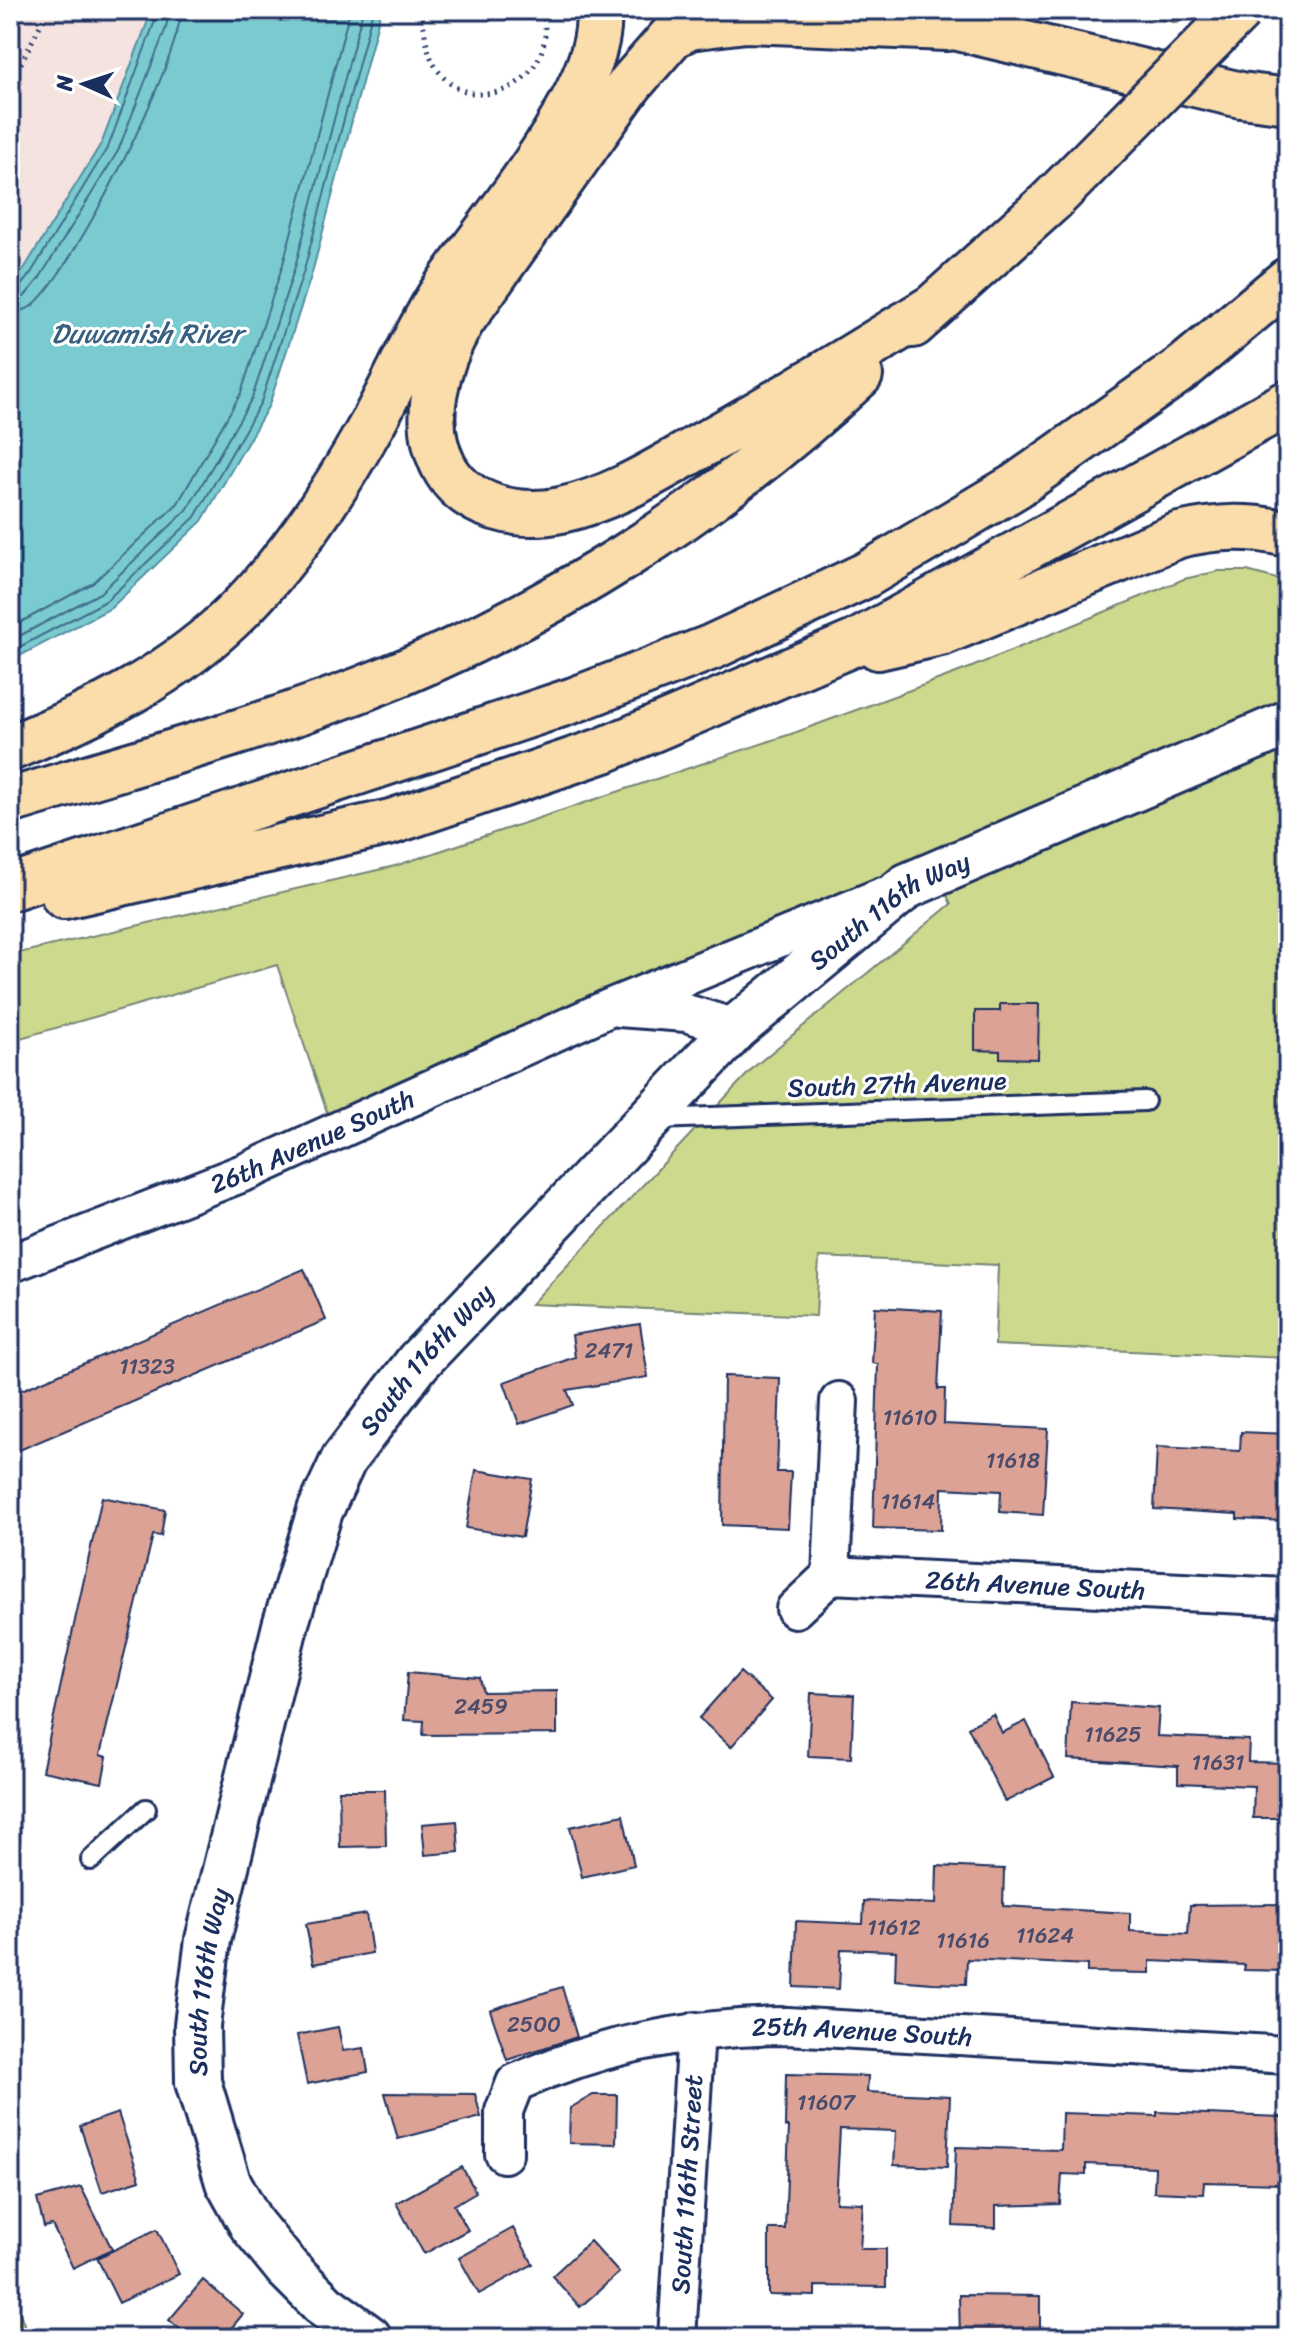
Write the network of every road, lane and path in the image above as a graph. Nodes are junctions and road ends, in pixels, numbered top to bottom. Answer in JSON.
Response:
{"nodes":[{"id":1,"x":48,"y":10,"type":"edge"},
{"id":2,"x":421,"y":10,"type":"edge"},
{"id":3,"x":542,"y":10,"type":"edge"},
{"id":4,"x":598,"y":10,"type":"edge"},
{"id":5,"x":888,"y":10,"type":"edge"},
{"id":6,"x":1240,"y":10,"type":"edge"},
{"id":7,"x":947,"y":28,"type":"junction"},
{"id":8,"x":10,"y":85,"type":"edge"},
{"id":9,"x":1286,"y":101,"type":"edge"},
{"id":10,"x":1288,"y":280,"type":"edge"},
{"id":11,"x":933,"y":307,"type":"junction"},
{"id":12,"x":1288,"y":403,"type":"edge"},
{"id":13,"x":1288,"y":534,"type":"edge"},
{"id":14,"x":821,"y":660,"type":"junction"},
{"id":15,"x":1288,"y":723,"type":"edge"},
{"id":16,"x":10,"y":748,"type":"edge"},
{"id":17,"x":10,"y":801,"type":"edge"},
{"id":18,"x":907,"y":886,"type":"junction"},
{"id":19,"x":10,"y":888,"type":"edge"},
{"id":20,"x":10,"y":895,"type":"edge"},
{"id":21,"x":609,"y":1008,"type":"junction"},
{"id":22,"x":736,"y":1028,"type":"junction"},
{"id":23,"x":1145,"y":1101,"type":"dead end"},
{"id":24,"x":652,"y":1120,"type":"junction"},
{"id":25,"x":10,"y":1264,"type":"edge"},
{"id":26,"x":839,"y":1401,"type":"dead end"},
{"id":27,"x":831,"y":1575,"type":"junction"},
{"id":28,"x":1288,"y":1597,"type":"edge"},
{"id":29,"x":795,"y":1609,"type":"dead end"},
{"id":30,"x":146,"y":1809,"type":"dead end"},
{"id":31,"x":91,"y":1860,"type":"dead end"},
{"id":32,"x":696,"y":2031,"type":"junction"},
{"id":33,"x":1288,"y":2055,"type":"edge"},
{"id":34,"x":504,"y":2154,"type":"dead end"},
{"id":35,"x":369,"y":2338,"type":"edge"},
{"id":36,"x":677,"y":2338,"type":"edge"}],
"edges":[{"from":1,"to":8,"type":"path"},
{"from":2,"to":3,"type":"path"},
{"from":4,"to":16,"type":"main road"},
{"from":5,"to":7,"type":"main road"},
{"from":6,"to":11,"type":"main road","bridge":true},
{"from":7,"to":9,"type":"main road"},
{"from":7,"to":11,"type":"main road"},
{"from":10,"to":19,"type":"main road"},
{"from":11,"to":17,"type":"main road"},
{"from":12,"to":14,"type":"main road"},
{"from":13,"to":14,"type":"main road"},
{"from":14,"to":20,"type":"main road"},
{"from":15,"to":18,"type":"street","name":"South 116th Way"},
{"from":18,"to":21,"type":"street","name":"26th Avenue South"},
{"from":18,"to":22,"type":"street","name":"South 116th Way"},
{"from":21,"to":22,"type":"street","name":"26th Avenue South"},
{"from":21,"to":25,"type":"street","name":"26th Avenue South"},
{"from":22,"to":24,"type":"street","name":"South 116th Way"},
{"from":23,"to":24,"type":"lane","name":"South 27th Avenue"},
{"from":24,"to":35,"type":"street","name":"South 116th Way"},
{"from":26,"to":27,"type":"street"},
{"from":27,"to":28,"type":"street","name":"26th Avenue South"},
{"from":27,"to":29,"type":"street"},
{"from":30,"to":31,"type":"lane"},
{"from":32,"to":33,"type":"street","name":"25th Avenue South"},
{"from":32,"to":34,"type":"street","name":"25th Avenue South"},
{"from":32,"to":36,"type":"street","name":"South 116th Street"}]}
